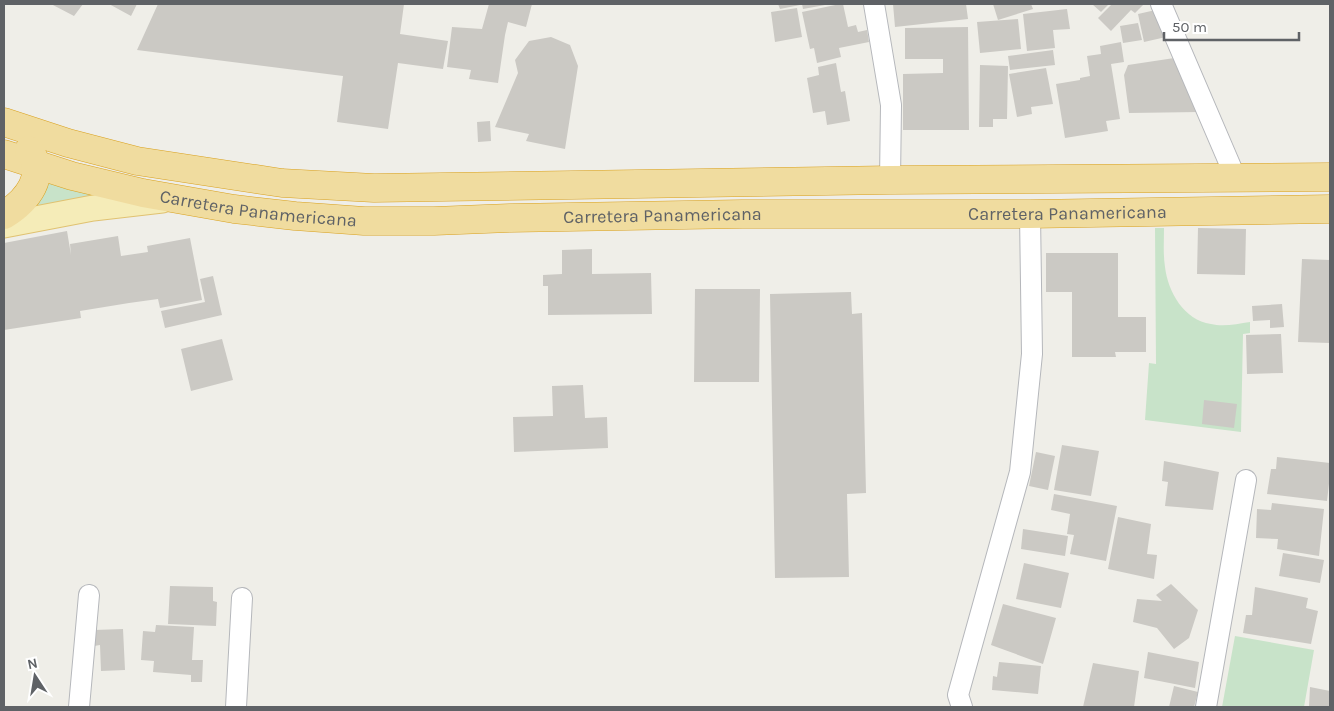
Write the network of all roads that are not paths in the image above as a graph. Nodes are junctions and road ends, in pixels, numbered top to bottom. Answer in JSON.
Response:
{"nodes":[{"id":1,"x":874,"y":4,"type":"edge"},
{"id":2,"x":1161,"y":4,"type":"edge"},
{"id":3,"x":4,"y":122,"type":"edge"},
{"id":4,"x":4,"y":136,"type":"edge"},
{"id":5,"x":4,"y":154,"type":"edge"},
{"id":6,"x":37,"y":165,"type":"junction"},
{"id":7,"x":202,"y":171,"type":"junction"},
{"id":8,"x":1330,"y":177,"type":"edge"},
{"id":9,"x":1233,"y":178,"type":"junction"},
{"id":10,"x":890,"y":180,"type":"junction"},
{"id":11,"x":282,"y":183,"type":"junction"},
{"id":12,"x":143,"y":193,"type":"junction"},
{"id":13,"x":4,"y":198,"type":"edge"},
{"id":14,"x":178,"y":198,"type":"junction"},
{"id":15,"x":1330,"y":209,"type":"edge"},
{"id":16,"x":1088,"y":212,"type":"junction"},
{"id":17,"x":4,"y":214,"type":"edge"},
{"id":18,"x":1030,"y":214,"type":"junction"},
{"id":19,"x":684,"y":215,"type":"junction"},
{"id":20,"x":434,"y":221,"type":"junction"},
{"id":21,"x":4,"y":225,"type":"edge"},
{"id":22,"x":1246,"y":480,"type":"dead end"},
{"id":23,"x":88,"y":595,"type":"dead end"},
{"id":24,"x":242,"y":598,"type":"dead end"},
{"id":25,"x":79,"y":707,"type":"edge"},
{"id":26,"x":236,"y":707,"type":"edge"},
{"id":27,"x":962,"y":707,"type":"edge"},
{"id":28,"x":1206,"y":707,"type":"edge"}],
"edges":[{"from":1,"to":10,"type":"street"},
{"from":2,"to":9,"type":"street"},
{"from":3,"to":7,"type":"highway","name":"Carretera Panamericana"},
{"from":4,"to":6,"type":"highway"},
{"from":5,"to":6,"type":"highway","name":"Carretera Panamericana"},
{"from":6,"to":7,"type":"highway"},
{"from":6,"to":12,"type":"highway","name":"Carretera Panamericana"},
{"from":6,"to":13,"type":"main road"},
{"from":6,"to":17,"type":"highway"},
{"from":7,"to":11,"type":"highway","name":"Carretera Panamericana"},
{"from":8,"to":9,"type":"highway","name":"Carretera Panamericana"},
{"from":9,"to":10,"type":"highway","name":"Carretera Panamericana"},
{"from":10,"to":11,"type":"highway","name":"Carretera Panamericana"},
{"from":10,"to":16,"type":"highway"},
{"from":10,"to":19,"type":"highway"},
{"from":11,"to":12,"type":"highway"},
{"from":11,"to":20,"type":"highway"},
{"from":12,"to":14,"type":"highway","name":"Carretera Panamericana"},
{"from":14,"to":20,"type":"highway","name":"Carretera Panamericana"},
{"from":14,"to":21,"type":"main road"},
{"from":15,"to":16,"type":"highway","name":"Carretera Panamericana"},
{"from":16,"to":18,"type":"highway","name":"Carretera Panamericana"},
{"from":18,"to":19,"type":"highway","name":"Carretera Panamericana"},
{"from":18,"to":27,"type":"street"},
{"from":19,"to":20,"type":"highway","name":"Carretera Panamericana"},
{"from":22,"to":28,"type":"street"},
{"from":23,"to":25,"type":"street"},
{"from":24,"to":26,"type":"street"}]}
